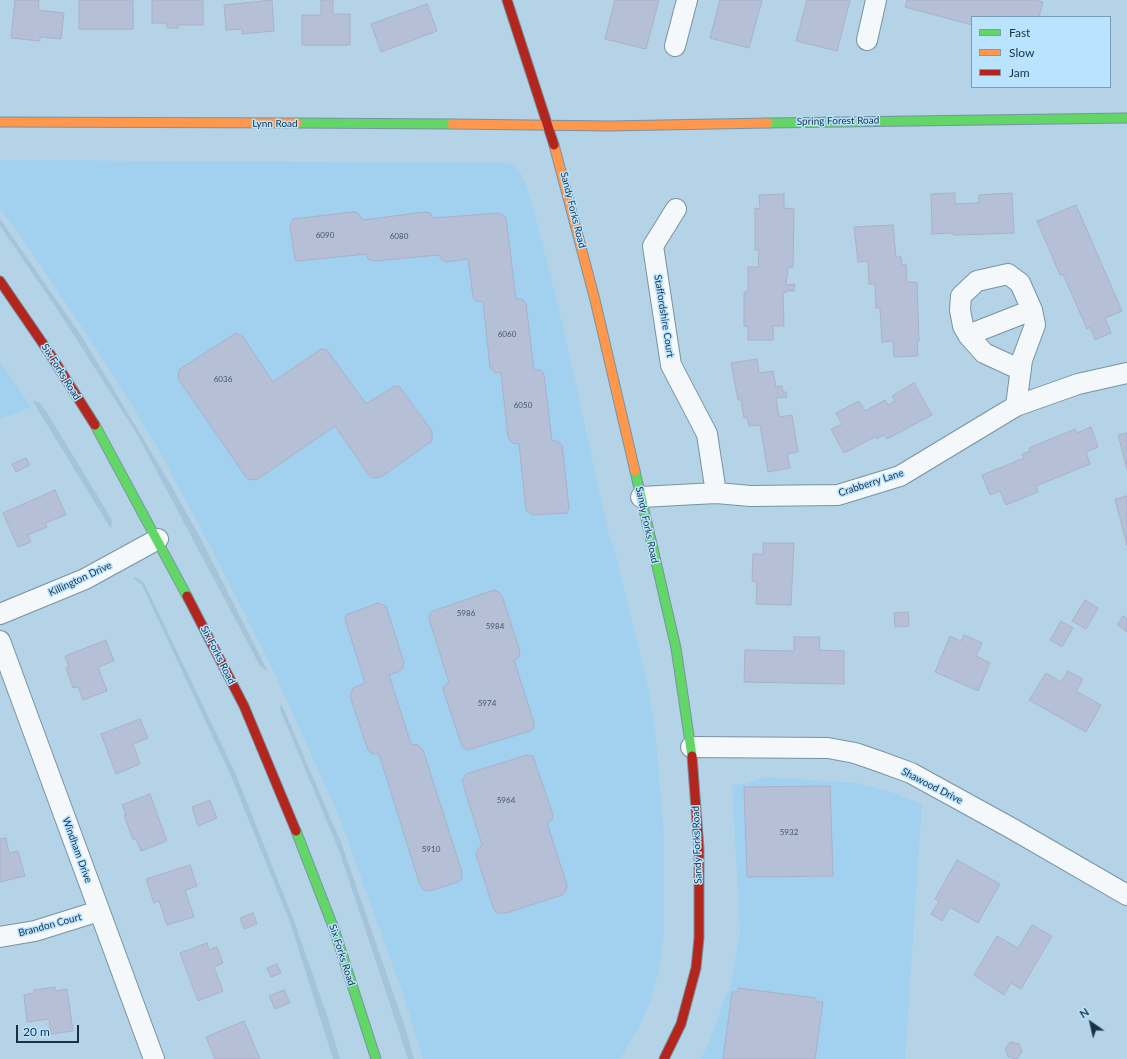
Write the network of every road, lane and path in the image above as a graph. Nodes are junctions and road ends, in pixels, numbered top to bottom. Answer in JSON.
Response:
{"nodes":[{"id":1,"x":507,"y":0,"type":"edge"},
{"id":2,"x":687,"y":0,"type":"edge"},
{"id":3,"x":876,"y":0,"type":"edge"},
{"id":4,"x":868,"y":40,"type":"dead end"},
{"id":5,"x":675,"y":46,"type":"dead end"},
{"id":6,"x":1127,"y":118,"type":"edge"},
{"id":7,"x":0,"y":122,"type":"edge"},
{"id":8,"x":549,"y":125,"type":"junction"},
{"id":9,"x":676,"y":209,"type":"dead end"},
{"id":10,"x":0,"y":281,"type":"edge"},
{"id":11,"x":1032,"y":310,"type":"junction"},
{"id":12,"x":968,"y":335,"type":"junction"},
{"id":13,"x":1021,"y":370,"type":"junction"},
{"id":14,"x":1127,"y":373,"type":"edge"},
{"id":15,"x":1016,"y":406,"type":"junction"},
{"id":16,"x":716,"y":493,"type":"junction"},
{"id":17,"x":641,"y":497,"type":"junction"},
{"id":18,"x":158,"y":539,"type":"junction"},
{"id":19,"x":0,"y":614,"type":"edge"},
{"id":20,"x":0,"y":641,"type":"edge"},
{"id":21,"x":691,"y":747,"type":"junction"},
{"id":22,"x":1127,"y":895,"type":"edge"},
{"id":23,"x":99,"y":911,"type":"junction"},
{"id":24,"x":0,"y":937,"type":"edge"},
{"id":25,"x":154,"y":1059,"type":"edge"},
{"id":26,"x":376,"y":1059,"type":"edge"},
{"id":27,"x":664,"y":1059,"type":"edge"}],
"edges":[{"from":1,"to":8,"type":"main road","name":"Sandy Forks Road"},
{"from":2,"to":5,"type":"street"},
{"from":3,"to":4,"type":"street"},
{"from":6,"to":8,"type":"main road","name":"Spring Forest Road"},
{"from":7,"to":8,"type":"main road","name":"Lynn Road"},
{"from":8,"to":17,"type":"main road","name":"Sandy Forks Road"},
{"from":9,"to":16,"type":"street","name":"Staffordshire Court"},
{"from":10,"to":18,"type":"main road","name":"Six Forks Road"},
{"from":11,"to":12,"type":"street"},
{"from":11,"to":12,"type":"street"},
{"from":11,"to":13,"type":"street"},
{"from":12,"to":13,"type":"street"},
{"from":13,"to":15,"type":"street"},
{"from":14,"to":15,"type":"street","name":"Crabberry Lane"},
{"from":15,"to":16,"type":"street","name":"Crabberry Lane"},
{"from":16,"to":17,"type":"street","name":"Crabberry Lane"},
{"from":17,"to":21,"type":"main road","name":"Sandy Forks Road"},
{"from":18,"to":19,"type":"street","name":"Killington Drive"},
{"from":18,"to":26,"type":"main road","name":"Six Forks Road"},
{"from":20,"to":23,"type":"street","name":"Windham Drive"},
{"from":21,"to":22,"type":"street","name":"Shawood Drive"},
{"from":21,"to":27,"type":"main road","name":"Sandy Forks Road"},
{"from":23,"to":24,"type":"street","name":"Brandon Court"},
{"from":23,"to":25,"type":"street","name":"Windham Drive"}]}
